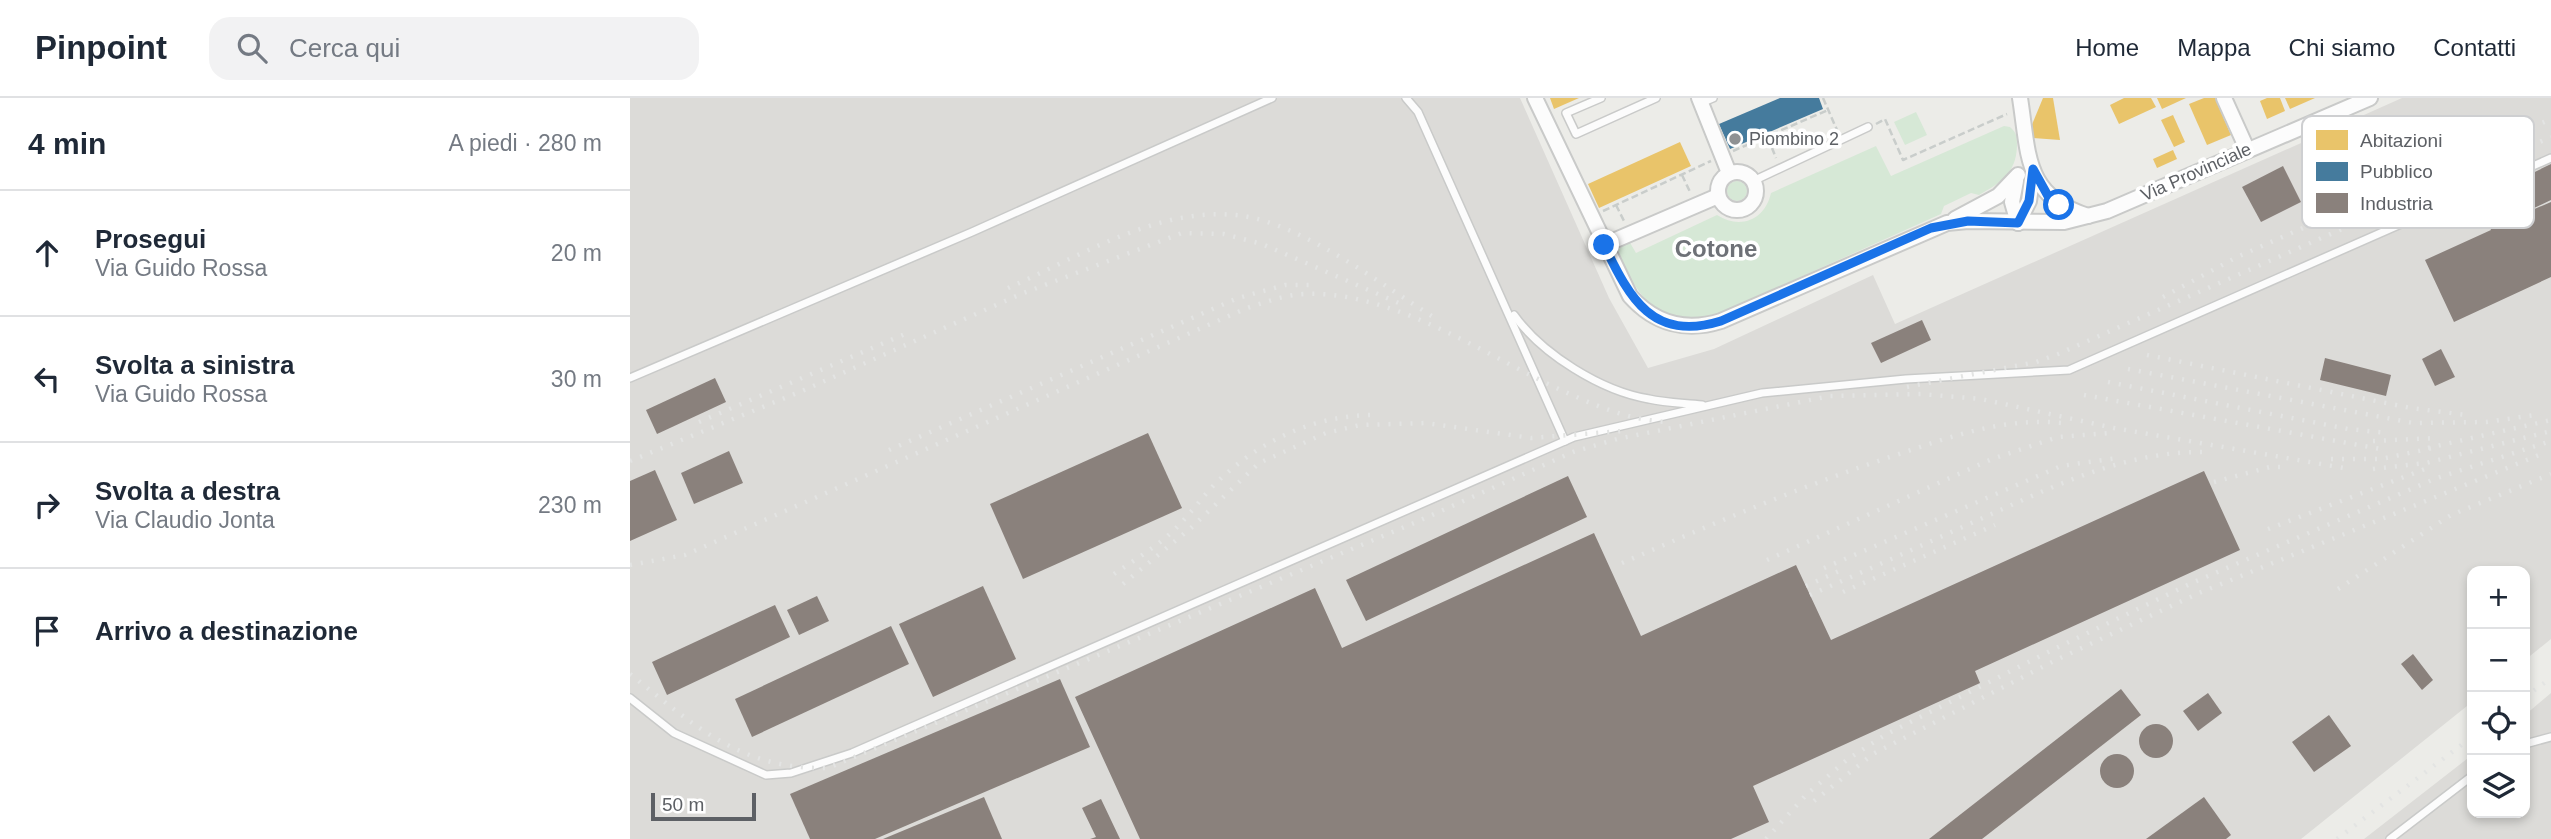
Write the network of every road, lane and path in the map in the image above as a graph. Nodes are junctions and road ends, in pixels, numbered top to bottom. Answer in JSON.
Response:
{"nodes":[{"id":1,"x":1272,"y":98,"type":"edge"},
{"id":2,"x":1406,"y":98,"type":"edge"},
{"id":3,"x":1535,"y":98,"type":"edge"},
{"id":4,"x":1601,"y":98,"type":"edge"},
{"id":5,"x":1656,"y":98,"type":"edge"},
{"id":6,"x":1823,"y":98,"type":"edge"},
{"id":7,"x":2224,"y":98,"type":"edge"},
{"id":8,"x":2370,"y":98,"type":"edge"},
{"id":9,"x":1704,"y":100,"type":"edge"},
{"id":10,"x":2017,"y":104,"type":"edge"},
{"id":11,"x":2327,"y":116,"type":"edge"},
{"id":12,"x":2302,"y":126,"type":"edge"},
{"id":13,"x":1868,"y":127,"type":"joint"},
{"id":14,"x":1768,"y":136,"type":"dead end"},
{"id":15,"x":1842,"y":139,"type":"junction"},
{"id":16,"x":2026,"y":143,"type":"junction"},
{"id":17,"x":2247,"y":149,"type":"junction"},
{"id":18,"x":2551,"y":158,"type":"edge"},
{"id":19,"x":2534,"y":165,"type":"edge"},
{"id":20,"x":1780,"y":167,"type":"junction"},
{"id":21,"x":2033,"y":169,"type":"junction"},
{"id":22,"x":1729,"y":173,"type":"junction"},
{"id":23,"x":1682,"y":175,"type":"dead end"},
{"id":24,"x":2018,"y":175,"type":"junction"},
{"id":25,"x":1754,"y":181,"type":"junction"},
{"id":26,"x":1718,"y":196,"type":"junction"},
{"id":27,"x":1695,"y":204,"type":"junction"},
{"id":28,"x":1616,"y":205,"type":"dead end"},
{"id":29,"x":2090,"y":216,"type":"junction"},
{"id":30,"x":1947,"y":223,"type":"junction"},
{"id":31,"x":2018,"y":223,"type":"junction"},
{"id":32,"x":2392,"y":228,"type":"edge"},
{"id":33,"x":1629,"y":233,"type":"junction"},
{"id":34,"x":1604,"y":245,"type":"junction"},
{"id":35,"x":1505,"y":303,"type":"junction"},
{"id":36,"x":630,"y":378,"type":"edge"},
{"id":37,"x":1710,"y":405,"type":"junction"},
{"id":38,"x":1565,"y":441,"type":"junction"},
{"id":39,"x":630,"y":698,"type":"edge"},
{"id":40,"x":2551,"y":737,"type":"edge"},
{"id":41,"x":2530,"y":743,"type":"edge"},
{"id":42,"x":2467,"y":780,"type":"edge"},
{"id":43,"x":2390,"y":839,"type":"edge"}],
"edges":[{"from":1,"to":36,"type":"lane"},
{"from":2,"to":35,"type":"lane"},
{"from":3,"to":34,"type":"street"},
{"from":4,"to":5,"type":"lane"},
{"from":6,"to":15,"type":"path"},
{"from":7,"to":17,"type":"street"},
{"from":8,"to":11,"type":"street","name":"Via Provinciale"},
{"from":9,"to":22,"type":"street"},
{"from":10,"to":13,"type":"path"},
{"from":10,"to":16,"type":"street"},
{"from":12,"to":17,"type":"street","name":"Via Provinciale"},
{"from":13,"to":15,"type":"lane"},
{"from":14,"to":20,"type":"path"},
{"from":15,"to":20,"type":"lane"},
{"from":16,"to":21,"type":"street"},
{"from":16,"to":24,"type":"street"},
{"from":17,"to":29,"type":"street","name":"Via Provinciale"},
{"from":18,"to":19,"type":"lane"},
{"from":20,"to":25,"type":"lane"},
{"from":21,"to":29,"type":"street"},
{"from":21,"to":31,"type":"street"},
{"from":22,"to":25,"type":"street"},
{"from":22,"to":26,"type":"street"},
{"from":23,"to":27,"type":"path"},
{"from":24,"to":30,"type":"street"},
{"from":24,"to":31,"type":"street"},
{"from":25,"to":26,"type":"street"},
{"from":26,"to":27,"type":"street"},
{"from":27,"to":33,"type":"street"},
{"from":28,"to":33,"type":"path"},
{"from":29,"to":31,"type":"street","name":"Via Provinciale"},
{"from":30,"to":31,"type":"street","name":"Via Provinciale"},
{"from":30,"to":34,"type":"street"},
{"from":32,"to":37,"type":"lane"},
{"from":33,"to":34,"type":"street"},
{"from":35,"to":37,"type":"lane"},
{"from":35,"to":38,"type":"lane"},
{"from":37,"to":38,"type":"lane"},
{"from":38,"to":39,"type":"lane"},
{"from":40,"to":41,"type":"lane"},
{"from":42,"to":43,"type":"lane"}]}
